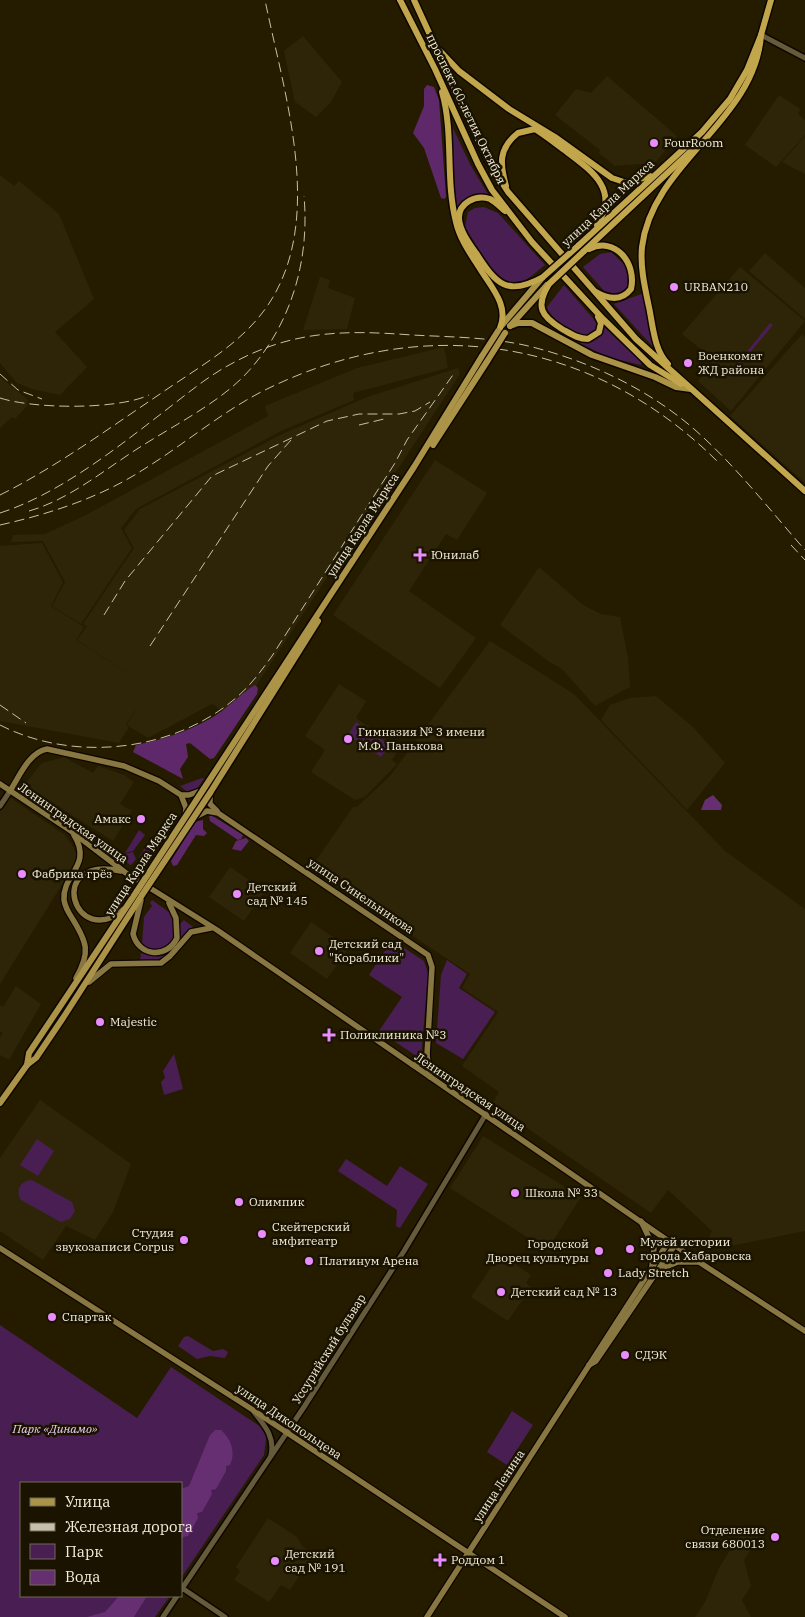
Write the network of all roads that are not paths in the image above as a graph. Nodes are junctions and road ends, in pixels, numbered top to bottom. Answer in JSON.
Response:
{"nodes":[{"id":1,"x":400,"y":0,"type":"edge"},
{"id":2,"x":414,"y":0,"type":"edge"},
{"id":3,"x":771,"y":0,"type":"edge"},
{"id":4,"x":761,"y":35,"type":"junction"},
{"id":5,"x":434,"y":42,"type":"junction"},
{"id":6,"x":805,"y":58,"type":"edge"},
{"id":7,"x":435,"y":69,"type":"junction"},
{"id":8,"x":707,"y":136,"type":"junction"},
{"id":9,"x":660,"y":170,"type":"junction"},
{"id":10,"x":508,"y":192,"type":"junction"},
{"id":11,"x":592,"y":232,"type":"junction"},
{"id":12,"x":532,"y":242,"type":"junction"},
{"id":13,"x":583,"y":252,"type":"junction"},
{"id":14,"x":543,"y":277,"type":"junction"},
{"id":15,"x":568,"y":281,"type":"junction"},
{"id":16,"x":549,"y":284,"type":"junction"},
{"id":17,"x":590,"y":289,"type":"junction"},
{"id":18,"x":510,"y":326,"type":"junction"},
{"id":19,"x":501,"y":331,"type":"junction"},
{"id":20,"x":485,"y":358,"type":"junction"},
{"id":21,"x":691,"y":389,"type":"junction"},
{"id":22,"x":805,"y":491,"type":"edge"},
{"id":23,"x":0,"y":784,"type":"edge"},
{"id":24,"x":10,"y":791,"type":"junction"},
{"id":25,"x":206,"y":791,"type":"junction"},
{"id":26,"x":181,"y":795,"type":"junction"},
{"id":27,"x":0,"y":806,"type":"edge"},
{"id":28,"x":218,"y":813,"type":"junction"},
{"id":29,"x":195,"y":817,"type":"junction"},
{"id":30,"x":185,"y":818,"type":"junction"},
{"id":31,"x":71,"y":832,"type":"junction"},
{"id":32,"x":126,"y":873,"type":"junction"},
{"id":33,"x":140,"y":893,"type":"junction"},
{"id":34,"x":164,"y":898,"type":"junction"},
{"id":35,"x":215,"y":929,"type":"junction"},
{"id":36,"x":178,"y":942,"type":"junction"},
{"id":37,"x":88,"y":982,"type":"junction"},
{"id":38,"x":66,"y":997,"type":"junction"},
{"id":39,"x":427,"y":1055,"type":"junction"},
{"id":40,"x":27,"y":1065,"type":"junction"},
{"id":41,"x":413,"y":1065,"type":"junction"},
{"id":42,"x":430,"y":1077,"type":"junction"},
{"id":43,"x":0,"y":1103,"type":"edge"},
{"id":44,"x":486,"y":1114,"type":"junction"},
{"id":45,"x":640,"y":1220,"type":"junction"},
{"id":46,"x":669,"y":1241,"type":"junction"},
{"id":47,"x":675,"y":1245,"type":"junction"},
{"id":48,"x":0,"y":1248,"type":"edge"},
{"id":49,"x":699,"y":1262,"type":"junction"},
{"id":50,"x":654,"y":1270,"type":"junction"},
{"id":51,"x":805,"y":1331,"type":"edge"},
{"id":52,"x":253,"y":1410,"type":"junction"},
{"id":53,"x":287,"y":1433,"type":"junction"},
{"id":54,"x":271,"y":1458,"type":"junction"},
{"id":55,"x":468,"y":1552,"type":"junction"},
{"id":56,"x":182,"y":1589,"type":"edge"},
{"id":57,"x":176,"y":1597,"type":"edge"},
{"id":58,"x":163,"y":1617,"type":"edge"},
{"id":59,"x":225,"y":1617,"type":"edge"},
{"id":60,"x":426,"y":1617,"type":"edge"},
{"id":61,"x":565,"y":1617,"type":"edge"}],
"edges":[{"from":1,"to":7,"type":"highway","name":"проспект 60-летия Октября"},
{"from":2,"to":5,"type":"highway","name":"проспект 60-летия Октября"},
{"from":3,"to":4,"type":"highway","name":"улица Карла Маркса"},
{"from":4,"to":6,"type":"street"},
{"from":4,"to":8,"type":"highway","name":"улица Карла Маркса"},
{"from":4,"to":9,"type":"highway","name":"улица Карла Маркса"},
{"from":5,"to":9,"type":"highway"},
{"from":5,"to":10,"type":"highway","name":"проспект 60-летия Октября"},
{"from":7,"to":12,"type":"highway","name":"проспект 60-летия Октября"},
{"from":7,"to":19,"type":"highway"},
{"from":8,"to":13,"type":"highway"},
{"from":8,"to":21,"type":"highway"},
{"from":9,"to":11,"type":"highway","name":"улица Карла Маркса"},
{"from":10,"to":11,"type":"highway"},
{"from":10,"to":17,"type":"highway","name":"проспект 60-летия Октября"},
{"from":11,"to":14,"type":"highway","name":"улица Карла Маркса","bridge":true},
{"from":12,"to":14,"type":"highway"},
{"from":12,"to":15,"type":"highway","name":"проспект 60-летия Октября"},
{"from":13,"to":16,"type":"highway","bridge":true},
{"from":13,"to":17,"type":"highway"},
{"from":14,"to":19,"type":"main road","name":"улица Карла Маркса"},
{"from":15,"to":16,"type":"highway"},
{"from":15,"to":21,"type":"highway","name":"проспект 60-летия Октября"},
{"from":16,"to":18,"type":"main road"},
{"from":17,"to":21,"type":"highway","name":"проспект 60-летия Октября"},
{"from":18,"to":19,"type":"main road"},
{"from":18,"to":21,"type":"main road"},
{"from":19,"to":20,"type":"main road","bridge":true},
{"from":20,"to":25,"type":"main road","name":"улица Карла Маркса"},
{"from":20,"to":25,"type":"main road","name":"улица Карла Маркса"},
{"from":21,"to":22,"type":"highway","name":"проспект 60-летия Октября"},
{"from":23,"to":24,"type":"main road","name":"Ленинградская улица"},
{"from":24,"to":26,"type":"main road"},
{"from":24,"to":27,"type":"street"},
{"from":24,"to":31,"type":"main road","name":"Ленинградская улица"},
{"from":25,"to":26,"type":"main road"},
{"from":25,"to":28,"type":"main road"},
{"from":25,"to":29,"type":"main road","bridge":true},
{"from":25,"to":30,"type":"main road","name":"улица Карла Маркса","bridge":true},
{"from":26,"to":30,"type":"main road"},
{"from":28,"to":29,"type":"main road"},
{"from":28,"to":39,"type":"main road","name":"улица Синельникова"},
{"from":29,"to":33,"type":"main road","bridge":true},
{"from":30,"to":33,"type":"main road","name":"улица Карла Маркса","bridge":true},
{"from":31,"to":32,"type":"main road","name":"Ленинградская улица"},
{"from":31,"to":38,"type":"main road"},
{"from":32,"to":33,"type":"main road"},
{"from":32,"to":34,"type":"main road","name":"Ленинградская улица"},
{"from":33,"to":36,"type":"main road"},
{"from":33,"to":37,"type":"main road","name":"улица Карла Маркса"},
{"from":33,"to":38,"type":"main road","name":"улица Карла Маркса"},
{"from":34,"to":35,"type":"main road","name":"Ленинградская улица"},
{"from":34,"to":36,"type":"main road"},
{"from":35,"to":36,"type":"main road"},
{"from":35,"to":41,"type":"main road","name":"Ленинградская улица"},
{"from":36,"to":37,"type":"main road"},
{"from":37,"to":40,"type":"main road","name":"улица Карла Маркса"},
{"from":38,"to":40,"type":"main road","name":"улица Карла Маркса"},
{"from":39,"to":41,"type":"main road"},
{"from":39,"to":42,"type":"main road","name":"улица Синельникова"},
{"from":40,"to":43,"type":"main road","name":"улица Карла Маркса"},
{"from":41,"to":42,"type":"main road","name":"Ленинградская улица"},
{"from":42,"to":44,"type":"main road","name":"Ленинградская улица"},
{"from":44,"to":45,"type":"main road","name":"Ленинградская улица"},
{"from":44,"to":53,"type":"street","name":"Уссурийский бульвар"},
{"from":45,"to":46,"type":"main road","name":"Ленинградская улица"},
{"from":45,"to":50,"type":"main road"},
{"from":46,"to":47,"type":"main road","name":"Ленинградская улица"},
{"from":46,"to":50,"type":"main road","name":"улица Ленина"},
{"from":47,"to":49,"type":"main road","name":"Ленинградская улица"},
{"from":47,"to":50,"type":"main road","name":"улица Ленина"},
{"from":48,"to":52,"type":"main road","name":"улица Дикопольцева"},
{"from":49,"to":50,"type":"main road"},
{"from":49,"to":51,"type":"main road","name":"Ленинградская улица"},
{"from":50,"to":55,"type":"main road","name":"улица Ленина"},
{"from":52,"to":53,"type":"main road","name":"улица Дикопольцева"},
{"from":52,"to":54,"type":"street"},
{"from":53,"to":54,"type":"street","name":"Уссурийский бульвар"},
{"from":53,"to":55,"type":"main road","name":"улица Дикопольцева"},
{"from":54,"to":56,"type":"street","name":"Уссурийский бульвар"},
{"from":55,"to":60,"type":"main road","name":"улица Ленина"},
{"from":55,"to":61,"type":"main road","name":"улица Дикопольцева"},
{"from":56,"to":59,"type":"street"},
{"from":57,"to":58,"type":"street"}]}
